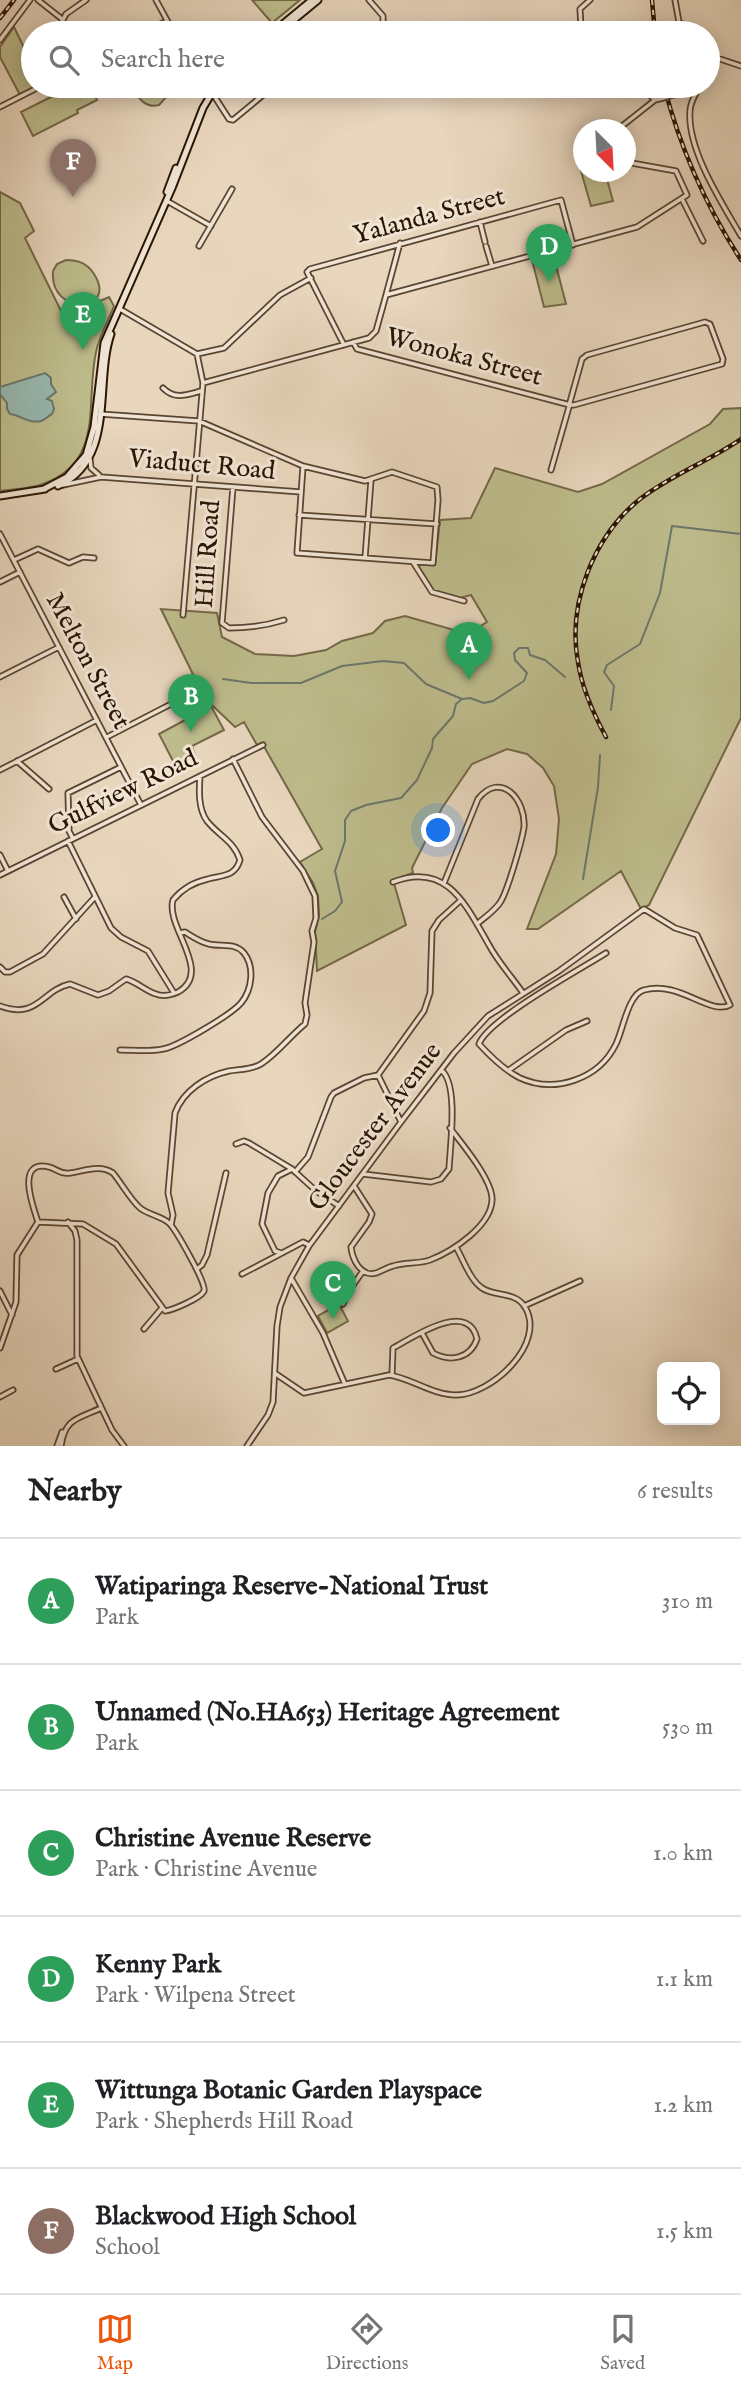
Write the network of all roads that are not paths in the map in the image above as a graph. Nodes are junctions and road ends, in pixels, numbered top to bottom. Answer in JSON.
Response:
{"nodes":[{"id":1,"x":30,"y":0,"type":"edge"},
{"id":2,"x":38,"y":0,"type":"edge"},
{"id":3,"x":86,"y":0,"type":"edge"},
{"id":4,"x":156,"y":0,"type":"edge"},
{"id":5,"x":312,"y":0,"type":"edge"},
{"id":6,"x":318,"y":0,"type":"edge"},
{"id":7,"x":369,"y":0,"type":"edge"},
{"id":8,"x":590,"y":0,"type":"edge"},
{"id":9,"x":676,"y":0,"type":"edge"},
{"id":10,"x":62,"y":19,"type":"joint"},
{"id":11,"x":167,"y":20,"type":"edge"},
{"id":12,"x":287,"y":21,"type":"edge"},
{"id":13,"x":293,"y":21,"type":"edge"},
{"id":14,"x":383,"y":21,"type":"edge"},
{"id":15,"x":580,"y":21,"type":"edge"},
{"id":16,"x":679,"y":21,"type":"edge"},
{"id":17,"x":0,"y":40,"type":"edge"},
{"id":18,"x":720,"y":59,"type":"edge"},
{"id":19,"x":741,"y":66,"type":"edge"},
{"id":20,"x":21,"y":96,"type":"edge"},
{"id":21,"x":208,"y":98,"type":"edge"},
{"id":22,"x":217,"y":98,"type":"edge"},
{"id":23,"x":260,"y":98,"type":"edge"},
{"id":24,"x":660,"y":98,"type":"edge"},
{"id":25,"x":694,"y":98,"type":"edge"},
{"id":26,"x":655,"y":100,"type":"joint"},
{"id":27,"x":0,"y":107,"type":"edge"},
{"id":28,"x":631,"y":119,"type":"edge"},
{"id":29,"x":636,"y":164,"type":"edge"},
{"id":30,"x":232,"y":189,"type":"dead end"},
{"id":31,"x":683,"y":198,"type":"junction"},
{"id":32,"x":165,"y":200,"type":"junction"},
{"id":33,"x":480,"y":222,"type":"junction"},
{"id":34,"x":211,"y":226,"type":"junction"},
{"id":35,"x":741,"y":236,"type":"edge"},
{"id":36,"x":703,"y":241,"type":"dead end"},
{"id":37,"x":400,"y":243,"type":"junction"},
{"id":38,"x":573,"y":245,"type":"junction"},
{"id":39,"x":199,"y":246,"type":"dead end"},
{"id":40,"x":492,"y":267,"type":"junction"},
{"id":41,"x":311,"y":278,"type":"junction"},
{"id":42,"x":386,"y":295,"type":"junction"},
{"id":43,"x":120,"y":309,"type":"junction"},
{"id":44,"x":353,"y":342,"type":"junction"},
{"id":45,"x":344,"y":345,"type":"junction"},
{"id":46,"x":197,"y":354,"type":"junction"},
{"id":47,"x":203,"y":383,"type":"junction"},
{"id":48,"x":163,"y":388,"type":"dead end"},
{"id":49,"x":201,"y":391,"type":"junction"},
{"id":50,"x":570,"y":405,"type":"junction"},
{"id":51,"x":97,"y":413,"type":"junction"},
{"id":52,"x":199,"y":422,"type":"junction"},
{"id":53,"x":90,"y":456,"type":"junction"},
{"id":54,"x":303,"y":466,"type":"junction"},
{"id":55,"x":551,"y":470,"type":"dead end"},
{"id":56,"x":101,"y":477,"type":"junction"},
{"id":57,"x":371,"y":480,"type":"junction"},
{"id":58,"x":195,"y":484,"type":"junction"},
{"id":59,"x":56,"y":487,"type":"junction"},
{"id":60,"x":233,"y":487,"type":"junction"},
{"id":61,"x":44,"y":489,"type":"junction"},
{"id":62,"x":301,"y":492,"type":"junction"},
{"id":63,"x":0,"y":496,"type":"edge"},
{"id":64,"x":299,"y":515,"type":"junction"},
{"id":65,"x":368,"y":520,"type":"junction"},
{"id":66,"x":437,"y":524,"type":"junction"},
{"id":67,"x":0,"y":534,"type":"edge"},
{"id":68,"x":94,"y":558,"type":"dead end"},
{"id":69,"x":365,"y":558,"type":"junction"},
{"id":70,"x":13,"y":560,"type":"junction"},
{"id":71,"x":413,"y":562,"type":"junction"},
{"id":72,"x":19,"y":572,"type":"junction"},
{"id":73,"x":0,"y":582,"type":"edge"},
{"id":74,"x":464,"y":601,"type":"dead end"},
{"id":75,"x":183,"y":615,"type":"dead end"},
{"id":76,"x":284,"y":620,"type":"dead end"},
{"id":77,"x":59,"y":647,"type":"junction"},
{"id":78,"x":0,"y":677,"type":"edge"},
{"id":79,"x":173,"y":703,"type":"dead end"},
{"id":80,"x":97,"y":720,"type":"junction"},
{"id":81,"x":106,"y":738,"type":"junction"},
{"id":82,"x":263,"y":745,"type":"dead end"},
{"id":83,"x":233,"y":759,"type":"junction"},
{"id":84,"x":17,"y":761,"type":"junction"},
{"id":85,"x":121,"y":766,"type":"junction"},
{"id":86,"x":0,"y":770,"type":"edge"},
{"id":87,"x":200,"y":776,"type":"junction"},
{"id":88,"x":49,"y":789,"type":"dead end"},
{"id":89,"x":141,"y":805,"type":"junction"},
{"id":90,"x":70,"y":840,"type":"junction"},
{"id":91,"x":0,"y":855,"type":"edge"},
{"id":92,"x":8,"y":871,"type":"junction"},
{"id":93,"x":0,"y":875,"type":"edge"},
{"id":94,"x":393,"y":882,"type":"dead end"},
{"id":95,"x":444,"y":883,"type":"junction"},
{"id":96,"x":95,"y":896,"type":"junction"},
{"id":97,"x":64,"y":897,"type":"dead end"},
{"id":98,"x":461,"y":900,"type":"junction"},
{"id":99,"x":76,"y":919,"type":"junction"},
{"id":100,"x":477,"y":924,"type":"junction"},
{"id":101,"x":180,"y":933,"type":"junction"},
{"id":102,"x":606,"y":953,"type":"dead end"},
{"id":103,"x":0,"y":967,"type":"edge"},
{"id":104,"x":174,"y":993,"type":"junction"},
{"id":105,"x":523,"y":993,"type":"junction"},
{"id":106,"x":0,"y":1006,"type":"edge"},
{"id":107,"x":587,"y":1021,"type":"dead end"},
{"id":108,"x":120,"y":1050,"type":"dead end"},
{"id":109,"x":441,"y":1070,"type":"junction"},
{"id":110,"x":509,"y":1070,"type":"junction"},
{"id":111,"x":378,"y":1075,"type":"junction"},
{"id":112,"x":401,"y":1122,"type":"junction"},
{"id":113,"x":450,"y":1128,"type":"junction"},
{"id":114,"x":236,"y":1144,"type":"dead end"},
{"id":115,"x":293,"y":1170,"type":"junction"},
{"id":116,"x":226,"y":1173,"type":"dead end"},
{"id":117,"x":363,"y":1174,"type":"junction"},
{"id":118,"x":354,"y":1186,"type":"junction"},
{"id":119,"x":339,"y":1206,"type":"junction"},
{"id":120,"x":38,"y":1222,"type":"junction"},
{"id":121,"x":68,"y":1222,"type":"junction"},
{"id":122,"x":171,"y":1225,"type":"junction"},
{"id":123,"x":309,"y":1246,"type":"junction"},
{"id":124,"x":456,"y":1247,"type":"junction"},
{"id":125,"x":281,"y":1253,"type":"junction"},
{"id":126,"x":197,"y":1269,"type":"junction"},
{"id":127,"x":363,"y":1270,"type":"junction"},
{"id":128,"x":242,"y":1274,"type":"dead end"},
{"id":129,"x":292,"y":1278,"type":"junction"},
{"id":130,"x":580,"y":1281,"type":"dead end"},
{"id":131,"x":0,"y":1291,"type":"edge"},
{"id":132,"x":343,"y":1304,"type":"dead end"},
{"id":133,"x":524,"y":1306,"type":"junction"},
{"id":134,"x":162,"y":1308,"type":"junction"},
{"id":135,"x":12,"y":1315,"type":"junction"},
{"id":136,"x":144,"y":1329,"type":"dead end"},
{"id":137,"x":422,"y":1333,"type":"junction"},
{"id":138,"x":0,"y":1348,"type":"edge"},
{"id":139,"x":78,"y":1359,"type":"junction"},
{"id":140,"x":56,"y":1368,"type":"dead end"},
{"id":141,"x":276,"y":1374,"type":"junction"},
{"id":142,"x":392,"y":1375,"type":"junction"},
{"id":143,"x":344,"y":1383,"type":"junction"},
{"id":144,"x":13,"y":1390,"type":"dead end"},
{"id":145,"x":0,"y":1397,"type":"edge"},
{"id":146,"x":101,"y":1408,"type":"junction"},
{"id":147,"x":59,"y":1446,"type":"edge"},
{"id":148,"x":124,"y":1446,"type":"edge"},
{"id":149,"x":247,"y":1446,"type":"edge"}],
"edges":[{"from":1,"to":17,"type":"street"},
{"from":2,"to":10,"type":"street"},
{"from":3,"to":10,"type":"street"},
{"from":4,"to":11,"type":"street"},
{"from":5,"to":12,"type":"main road"},
{"from":6,"to":13,"type":"main road"},
{"from":7,"to":14,"type":"street"},
{"from":8,"to":15,"type":"street"},
{"from":9,"to":16,"type":"street"},
{"from":18,"to":19,"type":"street"},
{"from":20,"to":27,"type":"street"},
{"from":21,"to":32,"type":"main road"},
{"from":22,"to":23,"type":"street"},
{"from":24,"to":26,"type":"street","bridge":true},
{"from":25,"to":35,"type":"street"},
{"from":26,"to":28,"type":"street"},
{"from":29,"to":31,"type":"street"},
{"from":30,"to":34,"type":"street"},
{"from":31,"to":36,"type":"street"},
{"from":31,"to":38,"type":"street"},
{"from":32,"to":34,"type":"street"},
{"from":32,"to":43,"type":"main road"},
{"from":33,"to":37,"type":"street","name":"Yalanda Street"},
{"from":33,"to":38,"type":"street","name":"Yalanda Street"},
{"from":33,"to":40,"type":"street"},
{"from":34,"to":39,"type":"street"},
{"from":37,"to":41,"type":"street","name":"Yalanda Street"},
{"from":37,"to":42,"type":"street"},
{"from":38,"to":40,"type":"street"},
{"from":40,"to":42,"type":"street"},
{"from":41,"to":45,"type":"street"},
{"from":41,"to":46,"type":"street"},
{"from":42,"to":44,"type":"street"},
{"from":43,"to":46,"type":"street"},
{"from":43,"to":51,"type":"main road"},
{"from":44,"to":45,"type":"street"},
{"from":44,"to":50,"type":"street","name":"Wonoka Street"},
{"from":45,"to":47,"type":"street"},
{"from":46,"to":47,"type":"street"},
{"from":47,"to":49,"type":"street"},
{"from":48,"to":49,"type":"street"},
{"from":49,"to":52,"type":"street"},
{"from":50,"to":50,"type":"street"},
{"from":50,"to":55,"type":"street"},
{"from":51,"to":52,"type":"street"},
{"from":51,"to":53,"type":"main road"},
{"from":51,"to":61,"type":"main road"},
{"from":52,"to":54,"type":"street"},
{"from":52,"to":58,"type":"street"},
{"from":53,"to":56,"type":"street","name":"Viaduct Road"},
{"from":53,"to":59,"type":"main road"},
{"from":54,"to":57,"type":"street"},
{"from":54,"to":62,"type":"street"},
{"from":56,"to":58,"type":"street","name":"Viaduct Road"},
{"from":56,"to":59,"type":"street","name":"Viaduct Road"},
{"from":57,"to":65,"type":"street"},
{"from":57,"to":66,"type":"street"},
{"from":58,"to":60,"type":"street","name":"Viaduct Road"},
{"from":58,"to":75,"type":"street"},
{"from":59,"to":61,"type":"main road"},
{"from":60,"to":62,"type":"street","name":"Viaduct Road"},
{"from":60,"to":76,"type":"street","name":"Hill Road"},
{"from":61,"to":63,"type":"main road"},
{"from":62,"to":64,"type":"street"},
{"from":64,"to":65,"type":"street"},
{"from":64,"to":69,"type":"street"},
{"from":65,"to":66,"type":"street"},
{"from":65,"to":69,"type":"street"},
{"from":66,"to":71,"type":"street"},
{"from":67,"to":70,"type":"street","name":"Melton Street"},
{"from":68,"to":70,"type":"street"},
{"from":69,"to":71,"type":"street"},
{"from":70,"to":72,"type":"street","name":"Melton Street"},
{"from":71,"to":74,"type":"street"},
{"from":72,"to":73,"type":"street"},
{"from":72,"to":77,"type":"street","name":"Melton Street"},
{"from":77,"to":78,"type":"street"},
{"from":77,"to":80,"type":"street","name":"Melton Street"},
{"from":79,"to":81,"type":"street"},
{"from":80,"to":81,"type":"street","name":"Melton Street"},
{"from":80,"to":84,"type":"street"},
{"from":81,"to":85,"type":"street","name":"Melton Street"},
{"from":82,"to":83,"type":"street","name":"Gulfview Road"},
{"from":83,"to":87,"type":"street","name":"Gulfview Road"},
{"from":83,"to":122,"type":"street"},
{"from":84,"to":86,"type":"street"},
{"from":84,"to":88,"type":"street"},
{"from":85,"to":89,"type":"street","name":"Melton Street"},
{"from":85,"to":90,"type":"street"},
{"from":87,"to":89,"type":"street","name":"Gulfview Road"},
{"from":87,"to":101,"type":"street"},
{"from":89,"to":90,"type":"street","name":"Gulfview Road"},
{"from":90,"to":92,"type":"street","name":"Gulfview Road"},
{"from":90,"to":96,"type":"street"},
{"from":91,"to":92,"type":"street"},
{"from":92,"to":93,"type":"street","name":"Gulfview Road"},
{"from":94,"to":95,"type":"street"},
{"from":95,"to":98,"type":"street"},
{"from":95,"to":100,"type":"street"},
{"from":96,"to":99,"type":"street"},
{"from":96,"to":104,"type":"street"},
{"from":97,"to":99,"type":"street"},
{"from":98,"to":100,"type":"street"},
{"from":98,"to":111,"type":"street"},
{"from":99,"to":103,"type":"street"},
{"from":100,"to":105,"type":"street"},
{"from":101,"to":104,"type":"street"},
{"from":101,"to":108,"type":"street"},
{"from":102,"to":110,"type":"street","name":"Gloucester Avenue"},
{"from":104,"to":106,"type":"street"},
{"from":105,"to":109,"type":"street","name":"Gloucester Avenue"},
{"from":105,"to":110,"type":"street","name":"Gloucester Avenue"},
{"from":107,"to":110,"type":"street"},
{"from":109,"to":112,"type":"street","name":"Gloucester Avenue"},
{"from":109,"to":113,"type":"street"},
{"from":111,"to":112,"type":"street"},
{"from":111,"to":115,"type":"street"},
{"from":112,"to":117,"type":"street","name":"Gloucester Avenue"},
{"from":113,"to":117,"type":"street"},
{"from":113,"to":124,"type":"street"},
{"from":114,"to":115,"type":"street"},
{"from":115,"to":119,"type":"street"},
{"from":115,"to":125,"type":"street"},
{"from":116,"to":126,"type":"street"},
{"from":117,"to":118,"type":"street","name":"Gloucester Avenue"},
{"from":118,"to":119,"type":"street","name":"Gloucester Avenue"},
{"from":118,"to":127,"type":"street"},
{"from":119,"to":123,"type":"street","name":"Gloucester Avenue"},
{"from":120,"to":121,"type":"street"},
{"from":120,"to":122,"type":"street"},
{"from":120,"to":135,"type":"street"},
{"from":121,"to":134,"type":"street"},
{"from":121,"to":139,"type":"street"},
{"from":122,"to":126,"type":"street"},
{"from":123,"to":125,"type":"street"},
{"from":123,"to":129,"type":"street","name":"Gloucester Avenue"},
{"from":124,"to":127,"type":"street"},
{"from":124,"to":133,"type":"street"},
{"from":125,"to":128,"type":"street"},
{"from":126,"to":134,"type":"street"},
{"from":127,"to":132,"type":"street"},
{"from":129,"to":141,"type":"street","name":"Gloucester Avenue"},
{"from":129,"to":143,"type":"street"},
{"from":130,"to":133,"type":"street"},
{"from":131,"to":135,"type":"street"},
{"from":133,"to":142,"type":"street"},
{"from":134,"to":136,"type":"street"},
{"from":135,"to":138,"type":"street"},
{"from":137,"to":137,"type":"street"},
{"from":137,"to":142,"type":"street"},
{"from":139,"to":140,"type":"street"},
{"from":139,"to":146,"type":"street"},
{"from":141,"to":143,"type":"street"},
{"from":141,"to":149,"type":"street","name":"Gloucester Avenue"},
{"from":142,"to":143,"type":"street"},
{"from":144,"to":145,"type":"street"},
{"from":146,"to":147,"type":"street"},
{"from":146,"to":148,"type":"street"}]}
